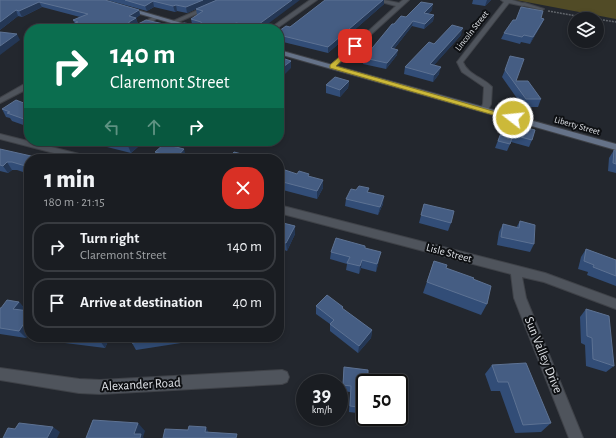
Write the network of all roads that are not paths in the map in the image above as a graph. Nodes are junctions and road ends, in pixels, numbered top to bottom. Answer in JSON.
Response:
{"nodes":[{"id":1,"x":225,"y":0,"type":"edge"},
{"id":2,"x":314,"y":0,"type":"edge"},
{"id":3,"x":377,"y":0,"type":"edge"},
{"id":4,"x":406,"y":0,"type":"edge"},
{"id":5,"x":505,"y":0,"type":"edge"},
{"id":6,"x":523,"y":4,"type":"joint"},
{"id":7,"x":400,"y":5,"type":"junction"},
{"id":8,"x":119,"y":6,"type":"edge"},
{"id":9,"x":542,"y":9,"type":"edge"},
{"id":10,"x":157,"y":17,"type":"junction"},
{"id":11,"x":174,"y":22,"type":"junction"},
{"id":12,"x":144,"y":24,"type":"edge"},
{"id":13,"x":181,"y":24,"type":"edge"},
{"id":14,"x":279,"y":24,"type":"edge"},
{"id":15,"x":284,"y":53,"type":"edge"},
{"id":16,"x":332,"y":67,"type":"junction"},
{"id":17,"x":24,"y":88,"type":"edge"},
{"id":18,"x":0,"y":101,"type":"edge"},
{"id":19,"x":484,"y":110,"type":"junction"},
{"id":20,"x":0,"y":136,"type":"edge"},
{"id":21,"x":24,"y":142,"type":"edge"},
{"id":22,"x":38,"y":146,"type":"edge"},
{"id":23,"x":616,"y":147,"type":"edge"},
{"id":24,"x":69,"y":154,"type":"edge"},
{"id":25,"x":284,"y":210,"type":"edge"},
{"id":26,"x":516,"y":270,"type":"junction"},
{"id":27,"x":616,"y":304,"type":"edge"},
{"id":28,"x":0,"y":374,"type":"edge"},
{"id":29,"x":282,"y":377,"type":"dead end"},
{"id":30,"x":576,"y":438,"type":"edge"}],
"edges":[{"from":1,"to":11,"type":"street"},
{"from":2,"to":14,"type":"street"},
{"from":3,"to":7,"type":"street"},
{"from":4,"to":7,"type":"street"},
{"from":5,"to":6,"type":"street"},
{"from":5,"to":19,"type":"street","name":"Lincoln Street"},
{"from":6,"to":9,"type":"lane"},
{"from":7,"to":16,"type":"street"},
{"from":8,"to":10,"type":"main road"},
{"from":10,"to":11,"type":"main road"},
{"from":10,"to":12,"type":"street"},
{"from":11,"to":13,"type":"main road"},
{"from":15,"to":16,"type":"main road","name":"Liberty Street"},
{"from":16,"to":19,"type":"main road","name":"Liberty Street"},
{"from":17,"to":18,"type":"street"},
{"from":19,"to":23,"type":"main road","name":"Liberty Street"},
{"from":20,"to":21,"type":"street"},
{"from":22,"to":24,"type":"street"},
{"from":25,"to":26,"type":"street","name":"Lisle Street"},
{"from":26,"to":27,"type":"street","name":"Lisle Street"},
{"from":26,"to":30,"type":"street","name":"Sun Valley Drive"},
{"from":28,"to":29,"type":"street","name":"Alexander Road"}]}
